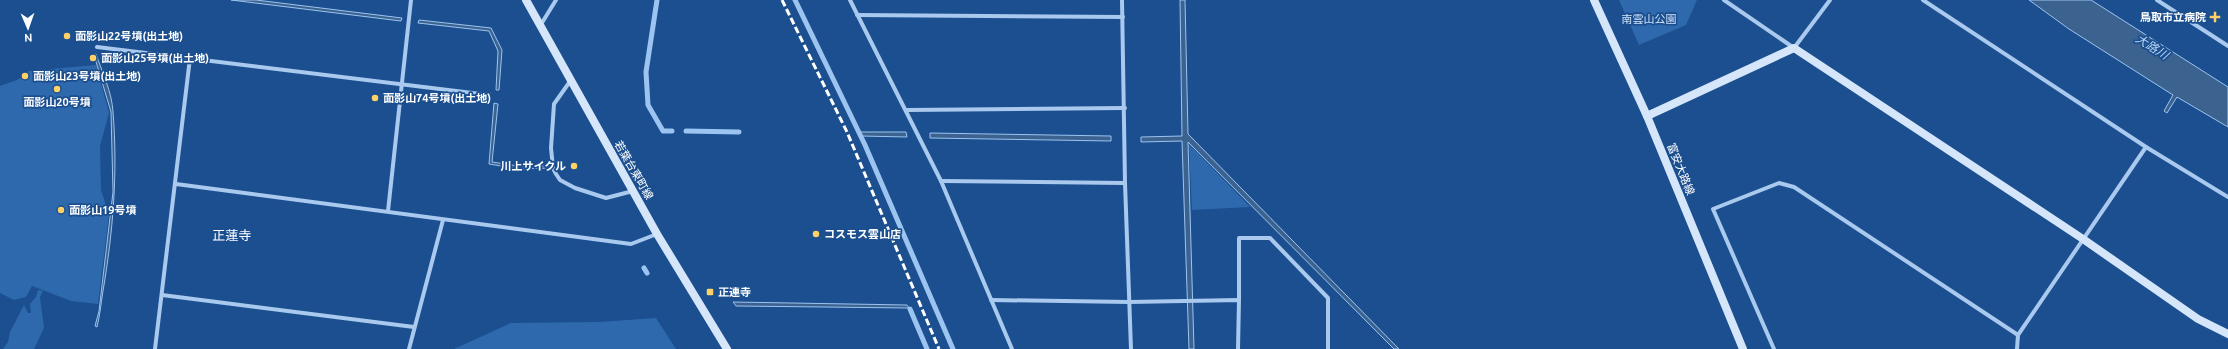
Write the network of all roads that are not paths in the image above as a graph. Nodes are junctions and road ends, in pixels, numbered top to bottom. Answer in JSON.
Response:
{"nodes":[{"id":1,"x":411,"y":0,"type":"edge"},
{"id":2,"x":526,"y":0,"type":"edge"},
{"id":3,"x":556,"y":0,"type":"edge"},
{"id":4,"x":850,"y":0,"type":"edge"},
{"id":5,"x":1122,"y":0,"type":"edge"},
{"id":6,"x":1594,"y":0,"type":"edge"},
{"id":7,"x":1724,"y":0,"type":"edge"},
{"id":8,"x":1830,"y":0,"type":"edge"},
{"id":9,"x":1923,"y":0,"type":"edge"},
{"id":10,"x":2156,"y":0,"type":"edge"},
{"id":11,"x":857,"y":15,"type":"junction"},
{"id":12,"x":1123,"y":17,"type":"junction"},
{"id":13,"x":540,"y":26,"type":"junction"},
{"id":14,"x":2228,"y":46,"type":"edge"},
{"id":15,"x":97,"y":47,"type":"dead end"},
{"id":16,"x":1794,"y":48,"type":"junction"},
{"id":17,"x":190,"y":58,"type":"junction"},
{"id":18,"x":570,"y":80,"type":"junction"},
{"id":19,"x":402,"y":84,"type":"junction"},
{"id":20,"x":489,"y":95,"type":"dead end"},
{"id":21,"x":1124,"y":108,"type":"junction"},
{"id":22,"x":907,"y":110,"type":"junction"},
{"id":23,"x":1647,"y":116,"type":"junction"},
{"id":24,"x":2146,"y":147,"type":"junction"},
{"id":25,"x":941,"y":181,"type":"junction"},
{"id":26,"x":1125,"y":183,"type":"junction"},
{"id":27,"x":176,"y":184,"type":"junction"},
{"id":28,"x":633,"y":191,"type":"junction"},
{"id":29,"x":2228,"y":197,"type":"edge"},
{"id":30,"x":388,"y":211,"type":"junction"},
{"id":31,"x":443,"y":220,"type":"junction"},
{"id":32,"x":657,"y":234,"type":"junction"},
{"id":33,"x":2083,"y":239,"type":"junction"},
{"id":34,"x":162,"y":295,"type":"junction"},
{"id":35,"x":991,"y":300,"type":"junction"},
{"id":36,"x":1238,"y":300,"type":"junction"},
{"id":37,"x":1129,"y":302,"type":"junction"},
{"id":38,"x":414,"y":327,"type":"junction"},
{"id":39,"x":2228,"y":334,"type":"edge"},
{"id":40,"x":2018,"y":335,"type":"junction"},
{"id":41,"x":155,"y":349,"type":"edge"},
{"id":42,"x":409,"y":349,"type":"edge"},
{"id":43,"x":727,"y":349,"type":"edge"},
{"id":44,"x":1012,"y":349,"type":"edge"},
{"id":45,"x":1131,"y":349,"type":"edge"},
{"id":46,"x":1238,"y":349,"type":"edge"},
{"id":47,"x":1328,"y":349,"type":"edge"},
{"id":48,"x":1743,"y":349,"type":"edge"},
{"id":49,"x":1774,"y":349,"type":"edge"},
{"id":50,"x":2017,"y":349,"type":"edge"}],
"edges":[{"from":1,"to":19,"type":"street"},
{"from":2,"to":13,"type":"street","name":"若葉台東町線"},
{"from":3,"to":13,"type":"street"},
{"from":4,"to":11,"type":"street"},
{"from":5,"to":12,"type":"street"},
{"from":6,"to":23,"type":"street","name":"富安大路線"},
{"from":7,"to":16,"type":"street"},
{"from":8,"to":16,"type":"street"},
{"from":9,"to":24,"type":"street"},
{"from":10,"to":14,"type":"street"},
{"from":11,"to":12,"type":"street"},
{"from":11,"to":22,"type":"street"},
{"from":12,"to":21,"type":"street"},
{"from":13,"to":18,"type":"street","name":"若葉台東町線"},
{"from":15,"to":17,"type":"street"},
{"from":16,"to":23,"type":"street"},
{"from":16,"to":33,"type":"street"},
{"from":17,"to":19,"type":"street"},
{"from":17,"to":27,"type":"street"},
{"from":18,"to":28,"type":"street","name":"若葉台東町線"},
{"from":18,"to":28,"type":"street"},
{"from":19,"to":20,"type":"street"},
{"from":19,"to":30,"type":"street"},
{"from":21,"to":22,"type":"street"},
{"from":21,"to":26,"type":"street"},
{"from":22,"to":25,"type":"street"},
{"from":23,"to":48,"type":"street","name":"富安大路線"},
{"from":24,"to":29,"type":"street"},
{"from":24,"to":33,"type":"street"},
{"from":25,"to":26,"type":"street"},
{"from":25,"to":35,"type":"street"},
{"from":26,"to":37,"type":"street"},
{"from":27,"to":30,"type":"street"},
{"from":27,"to":34,"type":"street"},
{"from":28,"to":32,"type":"street","name":"若葉台東町線"},
{"from":30,"to":31,"type":"street"},
{"from":31,"to":32,"type":"street"},
{"from":31,"to":38,"type":"street"},
{"from":32,"to":43,"type":"street","name":"若葉台東町線"},
{"from":33,"to":39,"type":"street"},
{"from":33,"to":40,"type":"street"},
{"from":34,"to":38,"type":"street"},
{"from":34,"to":41,"type":"street"},
{"from":35,"to":37,"type":"street"},
{"from":35,"to":44,"type":"street"},
{"from":36,"to":37,"type":"street"},
{"from":36,"to":46,"type":"street"},
{"from":36,"to":47,"type":"street"},
{"from":37,"to":45,"type":"street"},
{"from":38,"to":42,"type":"street"},
{"from":40,"to":49,"type":"street"},
{"from":40,"to":50,"type":"street"}]}
